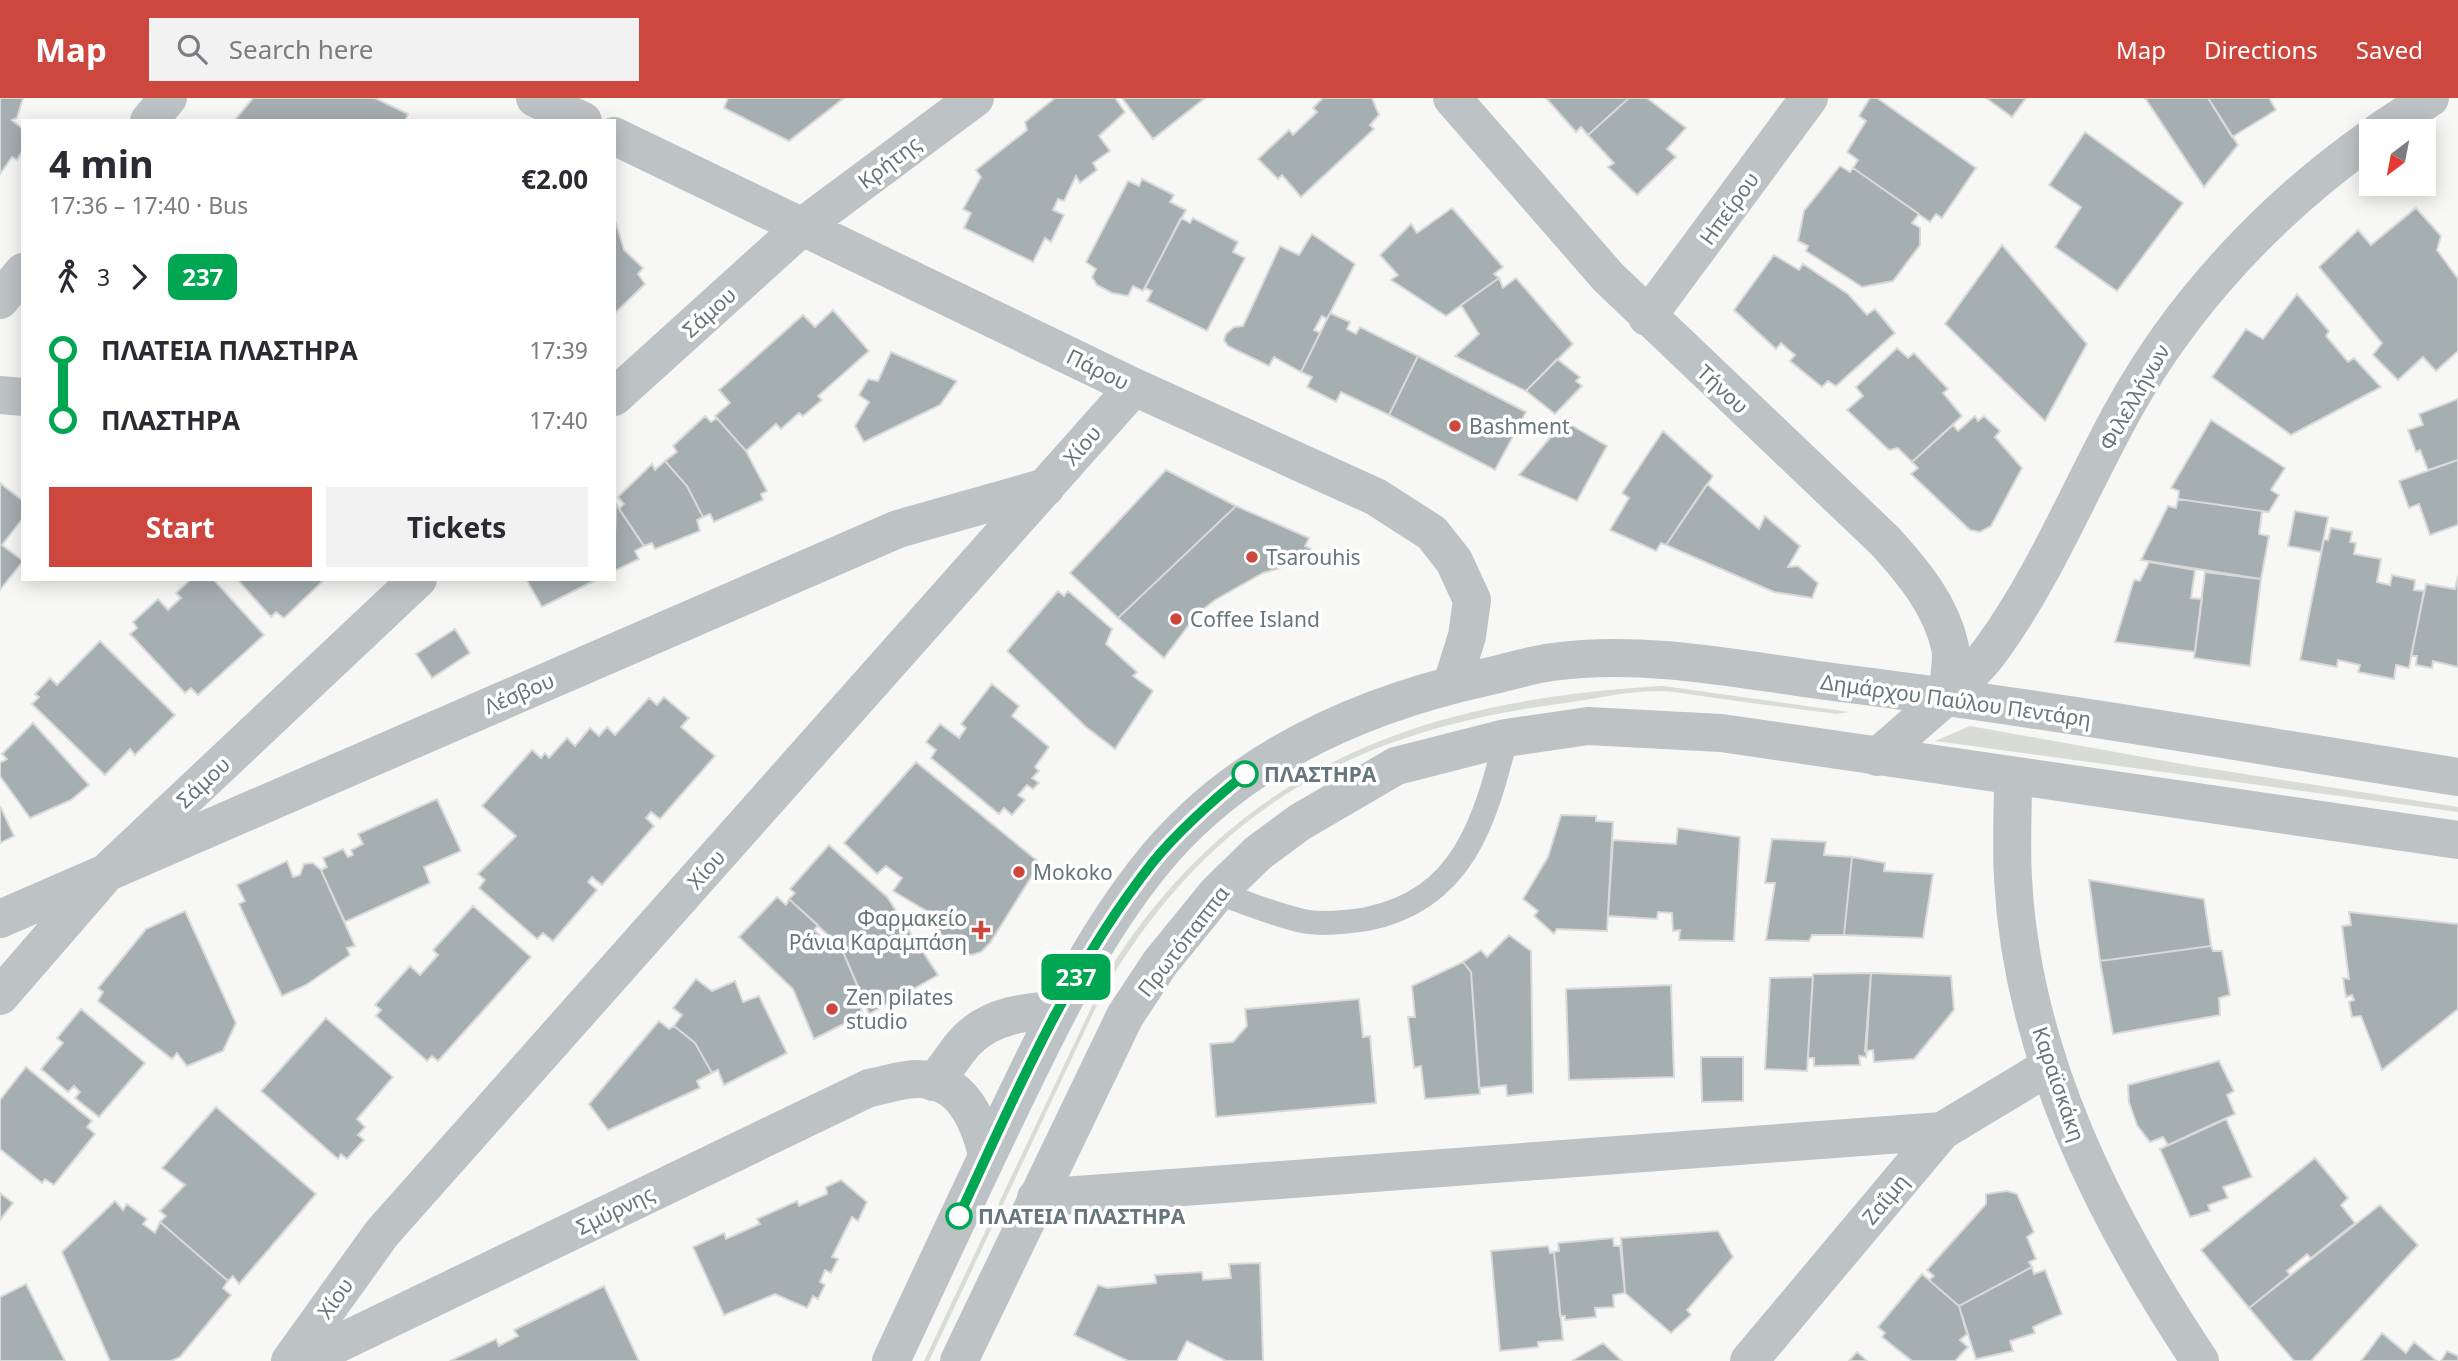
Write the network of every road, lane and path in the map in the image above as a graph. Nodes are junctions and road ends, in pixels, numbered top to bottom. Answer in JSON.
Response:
{"nodes":[{"id":1,"x":168,"y":98,"type":"edge"},
{"id":2,"x":535,"y":98,"type":"edge"},
{"id":3,"x":975,"y":98,"type":"edge"},
{"id":4,"x":1452,"y":98,"type":"edge"},
{"id":5,"x":1809,"y":98,"type":"edge"},
{"id":6,"x":2430,"y":98,"type":"edge"},
{"id":7,"x":151,"y":119,"type":"edge"},
{"id":8,"x":579,"y":119,"type":"edge"},
{"id":9,"x":2398,"y":119,"type":"edge"},
{"id":10,"x":616,"y":137,"type":"edge"},
{"id":11,"x":2359,"y":146,"type":"edge"},
{"id":12,"x":803,"y":226,"type":"junction"},
{"id":13,"x":21,"y":274,"type":"edge"},
{"id":14,"x":0,"y":300,"type":"edge"},
{"id":15,"x":1647,"y":317,"type":"junction"},
{"id":16,"x":1134,"y":387,"type":"junction"},
{"id":17,"x":0,"y":395,"type":"edge"},
{"id":18,"x":616,"y":395,"type":"edge"},
{"id":19,"x":21,"y":397,"type":"edge"},
{"id":20,"x":1046,"y":487,"type":"junction"},
{"id":21,"x":416,"y":581,"type":"edge"},
{"id":22,"x":1452,"y":684,"type":"junction"},
{"id":23,"x":1947,"y":696,"type":"junction"},
{"id":24,"x":1506,"y":738,"type":"junction"},
{"id":25,"x":1877,"y":757,"type":"junction"},
{"id":26,"x":2013,"y":777,"type":"junction"},
{"id":27,"x":2458,"y":777,"type":"edge"},
{"id":28,"x":2458,"y":840,"type":"edge"},
{"id":29,"x":110,"y":869,"type":"junction"},
{"id":30,"x":1217,"y":893,"type":"junction"},
{"id":31,"x":0,"y":919,"type":"edge"},
{"id":32,"x":0,"y":996,"type":"edge"},
{"id":33,"x":1059,"y":1009,"type":"junction"},
{"id":34,"x":2048,"y":1067,"type":"junction"},
{"id":35,"x":933,"y":1082,"type":"junction"},
{"id":36,"x":1942,"y":1132,"type":"junction"},
{"id":37,"x":987,"y":1154,"type":"junction"},
{"id":38,"x":1036,"y":1198,"type":"junction"},
{"id":39,"x":290,"y":1361,"type":"edge"},
{"id":40,"x":302,"y":1361,"type":"edge"},
{"id":41,"x":891,"y":1361,"type":"edge"},
{"id":42,"x":959,"y":1361,"type":"edge"},
{"id":43,"x":1749,"y":1361,"type":"edge"},
{"id":44,"x":2200,"y":1361,"type":"edge"}],
"edges":[{"from":1,"to":7,"type":"street"},
{"from":2,"to":8,"type":"street"},
{"from":3,"to":12,"type":"street","name":"Κρήτης"},
{"from":4,"to":15,"type":"street","name":"Τήνου"},
{"from":5,"to":15,"type":"street","name":"Ηπείρου"},
{"from":6,"to":9,"type":"street"},
{"from":10,"to":12,"type":"street","name":"Πάρου"},
{"from":11,"to":23,"type":"street","name":"Φιλελλήνων"},
{"from":12,"to":16,"type":"street","name":"Πάρου"},
{"from":12,"to":18,"type":"street","name":"Σάμου"},
{"from":13,"to":14,"type":"street"},
{"from":15,"to":23,"type":"street","name":"Τήνου"},
{"from":16,"to":20,"type":"street","name":"Χίου"},
{"from":16,"to":22,"type":"street","name":"Πάρου"},
{"from":17,"to":19,"type":"street"},
{"from":20,"to":29,"type":"street","name":"Λέσβου"},
{"from":20,"to":39,"type":"street","name":"Χίου"},
{"from":21,"to":29,"type":"street","name":"Σάμου"},
{"from":22,"to":23,"type":"street","name":"Δημάρχου Παύλου Πεντάρη"},
{"from":22,"to":33,"type":"street"},
{"from":23,"to":25,"type":"street","name":"Φιλελλήνων"},
{"from":23,"to":27,"type":"street","name":"Δημάρχου Παύλου Πεντάρη"},
{"from":24,"to":25,"type":"street"},
{"from":24,"to":30,"type":"street","name":"Πρωτόπαππα"},
{"from":24,"to":30,"type":"lane"},
{"from":25,"to":26,"type":"street"},
{"from":26,"to":28,"type":"street"},
{"from":26,"to":34,"type":"street","name":"Καραϊσκάκη"},
{"from":29,"to":31,"type":"street","name":"Λέσβου"},
{"from":29,"to":32,"type":"street","name":"Σάμου"},
{"from":30,"to":38,"type":"street","name":"Πρωτόπαππα"},
{"from":33,"to":35,"type":"street"},
{"from":33,"to":37,"type":"street"},
{"from":34,"to":36,"type":"street","name":"Ζαΐμη"},
{"from":34,"to":44,"type":"street","name":"Καραϊσκάκη"},
{"from":35,"to":37,"type":"street"},
{"from":35,"to":40,"type":"street","name":"Σμύρνης"},
{"from":36,"to":38,"type":"street"},
{"from":36,"to":43,"type":"street","name":"Ζαΐμη"},
{"from":37,"to":41,"type":"street"},
{"from":38,"to":42,"type":"street","name":"Πρωτόπαππα"}]}
